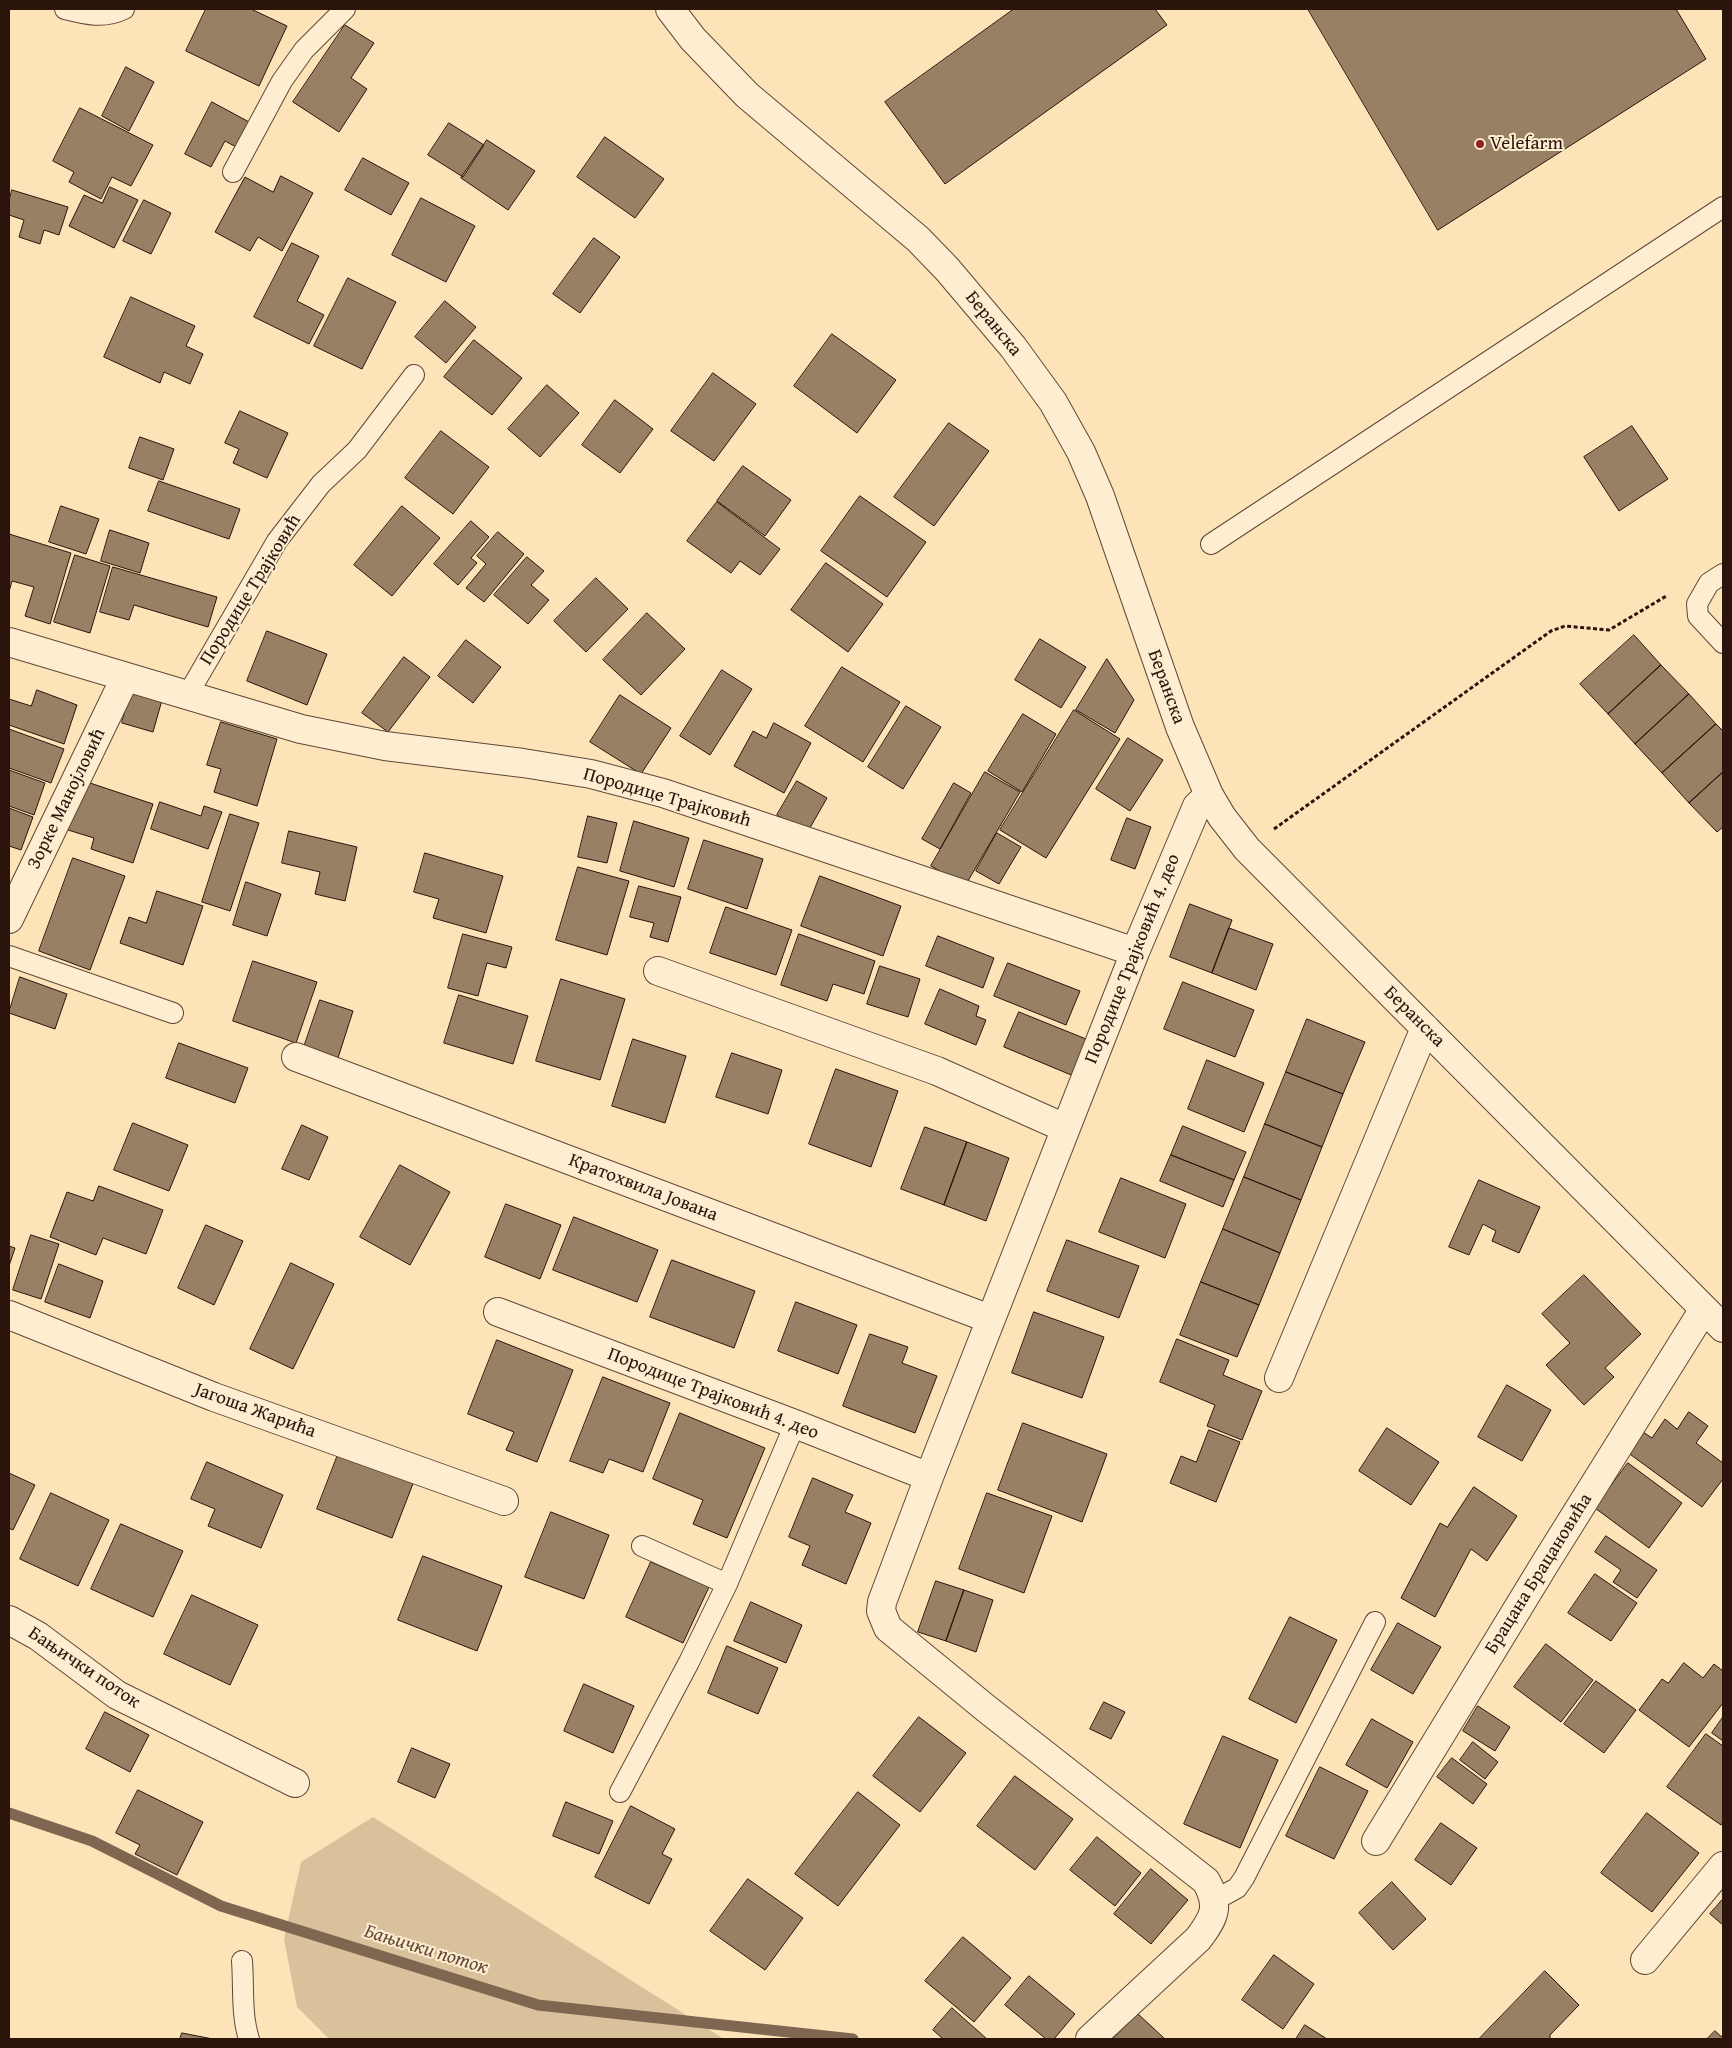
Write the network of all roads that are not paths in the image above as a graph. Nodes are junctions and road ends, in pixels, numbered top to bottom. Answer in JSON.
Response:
{"nodes":[{"id":1,"x":65,"y":9,"type":"edge"},
{"id":2,"x":124,"y":9,"type":"edge"},
{"id":3,"x":345,"y":9,"type":"edge"},
{"id":4,"x":670,"y":9,"type":"edge"},
{"id":5,"x":233,"y":172,"type":"dead end"},
{"id":6,"x":1723,"y":207,"type":"edge"},
{"id":7,"x":414,"y":375,"type":"dead end"},
{"id":8,"x":1212,"y":544,"type":"dead end"},
{"id":9,"x":1723,"y":574,"type":"edge"},
{"id":10,"x":9,"y":642,"type":"edge"},
{"id":11,"x":1723,"y":643,"type":"edge"},
{"id":12,"x":125,"y":678,"type":"junction"},
{"id":13,"x":188,"y":694,"type":"junction"},
{"id":14,"x":1209,"y":795,"type":"junction"},
{"id":15,"x":9,"y":919,"type":"edge"},
{"id":16,"x":1134,"y":952,"type":"junction"},
{"id":17,"x":9,"y":956,"type":"edge"},
{"id":18,"x":658,"y":971,"type":"dead end"},
{"id":19,"x":173,"y":1013,"type":"dead end"},
{"id":20,"x":1425,"y":1028,"type":"junction"},
{"id":21,"x":296,"y":1057,"type":"dead end"},
{"id":22,"x":1066,"y":1128,"type":"junction"},
{"id":23,"x":1704,"y":1309,"type":"junction"},
{"id":24,"x":498,"y":1312,"type":"dead end"},
{"id":25,"x":9,"y":1315,"type":"edge"},
{"id":26,"x":990,"y":1319,"type":"junction"},
{"id":27,"x":1723,"y":1328,"type":"edge"},
{"id":28,"x":1279,"y":1378,"type":"dead end"},
{"id":29,"x":795,"y":1424,"type":"junction"},
{"id":30,"x":929,"y":1477,"type":"junction"},
{"id":31,"x":504,"y":1500,"type":"dead end"},
{"id":32,"x":642,"y":1546,"type":"dead end"},
{"id":33,"x":727,"y":1584,"type":"junction"},
{"id":34,"x":9,"y":1620,"type":"edge"},
{"id":35,"x":1375,"y":1622,"type":"dead end"},
{"id":36,"x":295,"y":1782,"type":"dead end"},
{"id":37,"x":620,"y":1792,"type":"dead end"},
{"id":38,"x":1376,"y":1841,"type":"dead end"},
{"id":39,"x":1723,"y":1866,"type":"edge"},
{"id":40,"x":1214,"y":1897,"type":"junction"},
{"id":41,"x":1645,"y":1960,"type":"dead end"},
{"id":42,"x":242,"y":1961,"type":"dead end"},
{"id":43,"x":249,"y":2039,"type":"edge"},
{"id":44,"x":1090,"y":2039,"type":"edge"}],
"edges":[{"from":1,"to":2,"type":"lane"},
{"from":3,"to":5,"type":"lane"},
{"from":4,"to":14,"type":"street","name":"Беранска"},
{"from":6,"to":8,"type":"lane"},
{"from":7,"to":13,"type":"lane","name":"Породице Трајковић"},
{"from":9,"to":11,"type":"lane"},
{"from":10,"to":12,"type":"street","name":"Породице Трајковић"},
{"from":12,"to":13,"type":"street","name":"Породице Трајковић"},
{"from":12,"to":15,"type":"street","name":"Зорке Манојловић"},
{"from":13,"to":16,"type":"street","name":"Породице Трајковић"},
{"from":14,"to":16,"type":"street","name":"Породице Трајковић 4. део"},
{"from":14,"to":20,"type":"street","name":"Беранска"},
{"from":16,"to":22,"type":"street","name":"Породице Трајковић 4. део"},
{"from":17,"to":19,"type":"lane"},
{"from":18,"to":22,"type":"street"},
{"from":20,"to":23,"type":"street","name":"Беранска"},
{"from":20,"to":28,"type":"street"},
{"from":21,"to":26,"type":"street","name":"Кратохвила Јована"},
{"from":22,"to":26,"type":"street","name":"Породице Трајковић 4. део"},
{"from":23,"to":27,"type":"street","name":"Беранска"},
{"from":23,"to":38,"type":"street","name":"Брацана Брацановића"},
{"from":24,"to":29,"type":"street","name":"Породице Трајковић 4. део"},
{"from":25,"to":31,"type":"street","name":"Јагоша Жарића"},
{"from":26,"to":30,"type":"street","name":"Породице Трајковић 4. део"},
{"from":29,"to":30,"type":"street","name":"Породице Трајковић 4. део"},
{"from":29,"to":33,"type":"lane"},
{"from":30,"to":40,"type":"street","name":"Породице Трајковић 4. део"},
{"from":32,"to":33,"type":"lane"},
{"from":33,"to":37,"type":"lane"},
{"from":34,"to":36,"type":"street","name":"Бањички поток"},
{"from":35,"to":40,"type":"lane"},
{"from":39,"to":41,"type":"street"},
{"from":40,"to":44,"type":"street"},
{"from":42,"to":43,"type":"lane"}]}
